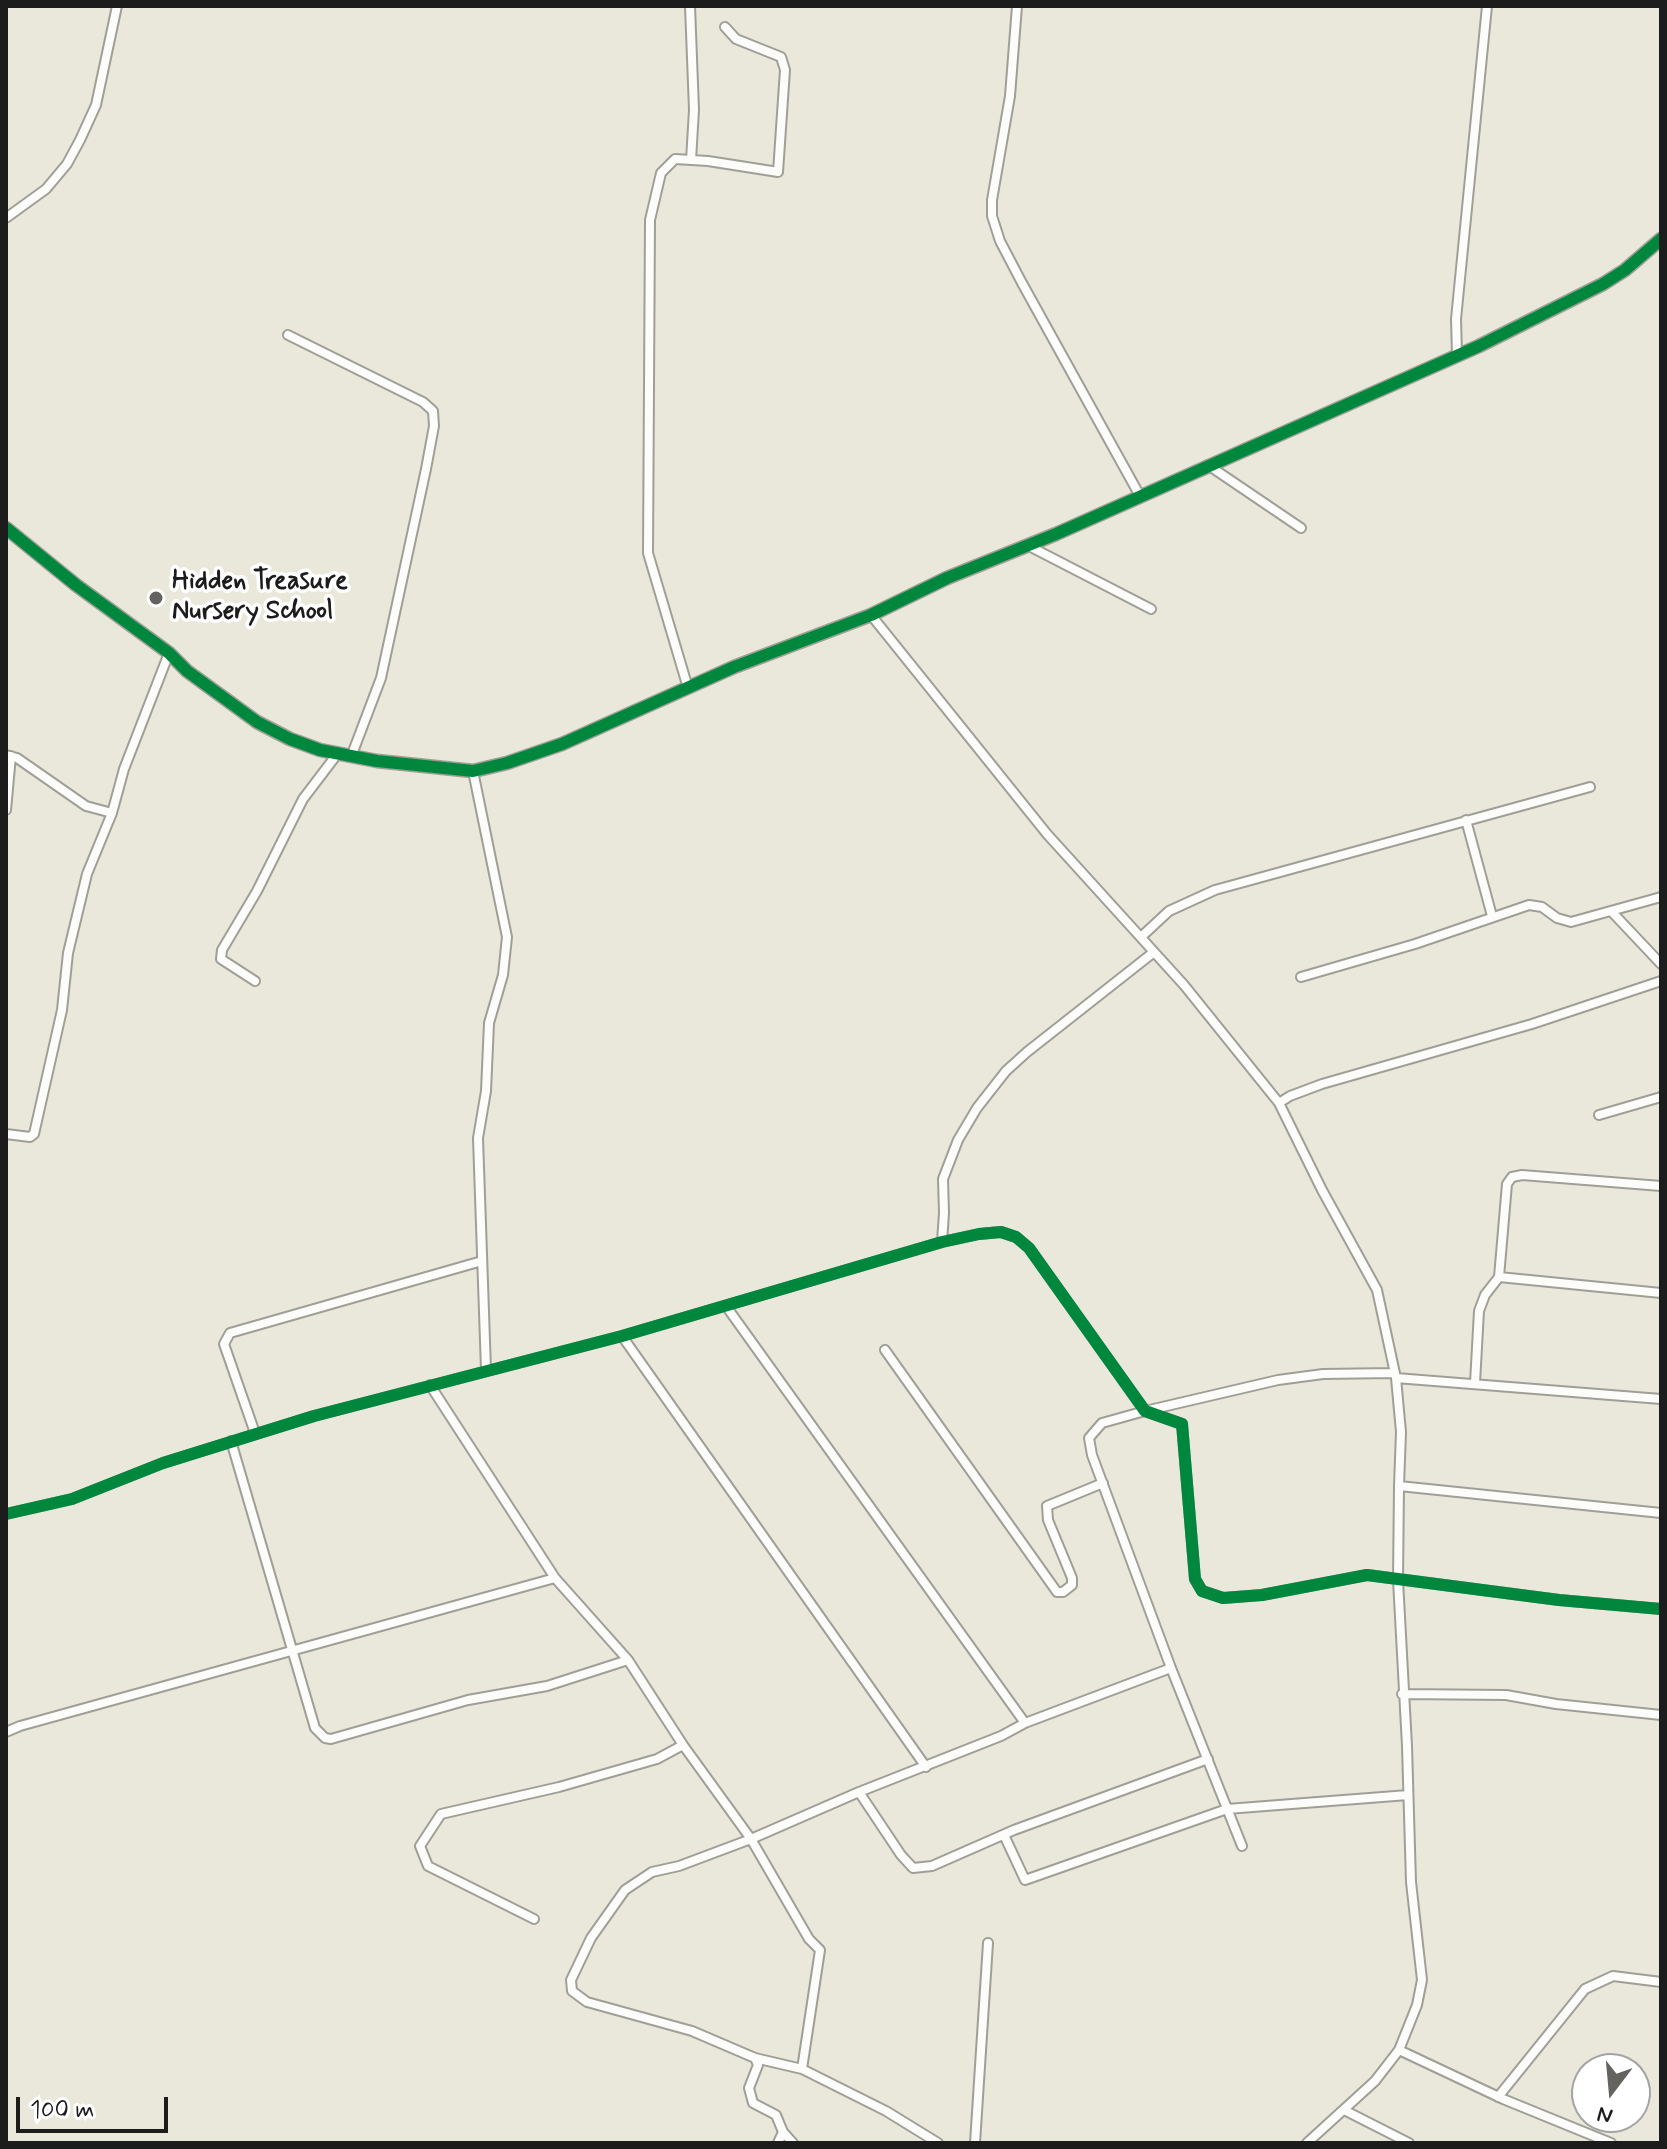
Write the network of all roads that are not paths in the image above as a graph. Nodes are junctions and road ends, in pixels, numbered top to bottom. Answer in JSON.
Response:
{"nodes":[{"id":1,"x":117,"y":6,"type":"edge"},
{"id":2,"x":690,"y":6,"type":"edge"},
{"id":3,"x":1017,"y":6,"type":"edge"},
{"id":4,"x":1487,"y":6,"type":"edge"},
{"id":5,"x":725,"y":27,"type":"dead end"},
{"id":6,"x":691,"y":160,"type":"junction"},
{"id":7,"x":6,"y":218,"type":"edge"},
{"id":8,"x":1661,"y":239,"type":"edge"},
{"id":9,"x":288,"y":335,"type":"dead end"},
{"id":10,"x":1457,"y":354,"type":"junction"},
{"id":11,"x":1208,"y":465,"type":"junction"},
{"id":12,"x":1140,"y":496,"type":"junction"},
{"id":13,"x":6,"y":528,"type":"edge"},
{"id":14,"x":1301,"y":528,"type":"dead end"},
{"id":15,"x":1027,"y":545,"type":"junction"},
{"id":16,"x":1151,"y":609,"type":"dead end"},
{"id":17,"x":871,"y":615,"type":"junction"},
{"id":18,"x":169,"y":653,"type":"junction"},
{"id":19,"x":688,"y":688,"type":"junction"},
{"id":20,"x":338,"y":753,"type":"junction"},
{"id":21,"x":9,"y":755,"type":"edge"},
{"id":22,"x":351,"y":757,"type":"junction"},
{"id":23,"x":473,"y":771,"type":"junction"},
{"id":24,"x":1590,"y":787,"type":"dead end"},
{"id":25,"x":6,"y":810,"type":"edge"},
{"id":26,"x":112,"y":813,"type":"junction"},
{"id":27,"x":1466,"y":820,"type":"junction"},
{"id":28,"x":1661,"y":897,"type":"edge"},
{"id":29,"x":1612,"y":912,"type":"junction"},
{"id":30,"x":1492,"y":916,"type":"junction"},
{"id":31,"x":1141,"y":937,"type":"junction"},
{"id":32,"x":1154,"y":952,"type":"junction"},
{"id":33,"x":1661,"y":964,"type":"edge"},
{"id":34,"x":1301,"y":977,"type":"dead end"},
{"id":35,"x":255,"y":981,"type":"dead end"},
{"id":36,"x":1661,"y":981,"type":"edge"},
{"id":37,"x":1661,"y":1097,"type":"edge"},
{"id":38,"x":1279,"y":1103,"type":"junction"},
{"id":39,"x":1599,"y":1115,"type":"dead end"},
{"id":40,"x":6,"y":1134,"type":"edge"},
{"id":41,"x":1661,"y":1186,"type":"edge"},
{"id":42,"x":942,"y":1242,"type":"junction"},
{"id":43,"x":482,"y":1261,"type":"junction"},
{"id":44,"x":1499,"y":1277,"type":"junction"},
{"id":45,"x":1661,"y":1293,"type":"edge"},
{"id":46,"x":726,"y":1306,"type":"junction"},
{"id":47,"x":622,"y":1336,"type":"junction"},
{"id":48,"x":885,"y":1350,"type":"dead end"},
{"id":49,"x":486,"y":1370,"type":"junction"},
{"id":50,"x":1394,"y":1375,"type":"junction"},
{"id":51,"x":1475,"y":1383,"type":"junction"},
{"id":52,"x":430,"y":1385,"type":"junction"},
{"id":53,"x":1661,"y":1399,"type":"edge"},
{"id":54,"x":1145,"y":1411,"type":"junction"},
{"id":55,"x":255,"y":1433,"type":"junction"},
{"id":56,"x":231,"y":1441,"type":"junction"},
{"id":57,"x":1103,"y":1483,"type":"junction"},
{"id":58,"x":1399,"y":1486,"type":"junction"},
{"id":59,"x":1661,"y":1513,"type":"edge"},
{"id":60,"x":6,"y":1514,"type":"edge"},
{"id":61,"x":555,"y":1578,"type":"junction"},
{"id":62,"x":1398,"y":1580,"type":"junction"},
{"id":63,"x":1661,"y":1609,"type":"edge"},
{"id":64,"x":295,"y":1652,"type":"junction"},
{"id":65,"x":628,"y":1660,"type":"junction"},
{"id":66,"x":1171,"y":1668,"type":"junction"},
{"id":67,"x":1402,"y":1694,"type":"junction"},
{"id":68,"x":1661,"y":1715,"type":"edge"},
{"id":69,"x":1025,"y":1723,"type":"junction"},
{"id":70,"x":6,"y":1732,"type":"edge"},
{"id":71,"x":683,"y":1745,"type":"junction"},
{"id":72,"x":1208,"y":1759,"type":"junction"},
{"id":73,"x":926,"y":1767,"type":"junction"},
{"id":74,"x":859,"y":1792,"type":"junction"},
{"id":75,"x":1408,"y":1795,"type":"junction"},
{"id":76,"x":1227,"y":1809,"type":"junction"},
{"id":77,"x":1004,"y":1835,"type":"junction"},
{"id":78,"x":751,"y":1839,"type":"junction"},
{"id":79,"x":1242,"y":1846,"type":"dead end"},
{"id":80,"x":534,"y":1919,"type":"dead end"},
{"id":81,"x":988,"y":1943,"type":"dead end"},
{"id":82,"x":1661,"y":1982,"type":"edge"},
{"id":83,"x":1399,"y":2050,"type":"junction"},
{"id":84,"x":755,"y":2058,"type":"junction"},
{"id":85,"x":802,"y":2069,"type":"junction"},
{"id":86,"x":1498,"y":2097,"type":"junction"},
{"id":87,"x":1344,"y":2110,"type":"junction"},
{"id":88,"x":783,"y":2132,"type":"junction"},
{"id":89,"x":778,"y":2143,"type":"edge"},
{"id":90,"x":793,"y":2143,"type":"edge"},
{"id":91,"x":938,"y":2143,"type":"edge"},
{"id":92,"x":975,"y":2143,"type":"edge"},
{"id":93,"x":1307,"y":2143,"type":"edge"},
{"id":94,"x":1409,"y":2143,"type":"edge"},
{"id":95,"x":1611,"y":2143,"type":"edge"}],
"edges":[{"from":1,"to":7,"type":"street"},
{"from":2,"to":6,"type":"street"},
{"from":3,"to":12,"type":"street"},
{"from":4,"to":10,"type":"street"},
{"from":5,"to":6,"type":"street"},
{"from":6,"to":19,"type":"street"},
{"from":8,"to":10,"type":"street"},
{"from":9,"to":22,"type":"street"},
{"from":10,"to":11,"type":"street"},
{"from":11,"to":12,"type":"street"},
{"from":11,"to":14,"type":"street"},
{"from":12,"to":15,"type":"street"},
{"from":13,"to":18,"type":"street"},
{"from":15,"to":16,"type":"street"},
{"from":15,"to":17,"type":"street"},
{"from":17,"to":19,"type":"street"},
{"from":17,"to":31,"type":"street"},
{"from":18,"to":20,"type":"street"},
{"from":18,"to":26,"type":"street"},
{"from":19,"to":23,"type":"street"},
{"from":20,"to":22,"type":"street"},
{"from":20,"to":35,"type":"street"},
{"from":21,"to":25,"type":"street"},
{"from":21,"to":26,"type":"street"},
{"from":22,"to":23,"type":"street"},
{"from":23,"to":43,"type":"street"},
{"from":24,"to":27,"type":"street"},
{"from":26,"to":40,"type":"street"},
{"from":27,"to":30,"type":"street"},
{"from":27,"to":31,"type":"street"},
{"from":28,"to":29,"type":"street"},
{"from":29,"to":30,"type":"street"},
{"from":29,"to":33,"type":"street"},
{"from":30,"to":34,"type":"street"},
{"from":31,"to":32,"type":"street"},
{"from":32,"to":38,"type":"street"},
{"from":32,"to":42,"type":"street"},
{"from":36,"to":38,"type":"street"},
{"from":37,"to":39,"type":"street"},
{"from":38,"to":50,"type":"street"},
{"from":41,"to":44,"type":"street"},
{"from":42,"to":46,"type":"street"},
{"from":42,"to":54,"type":"street"},
{"from":43,"to":49,"type":"street"},
{"from":43,"to":55,"type":"street"},
{"from":44,"to":45,"type":"street"},
{"from":44,"to":51,"type":"street"},
{"from":46,"to":47,"type":"street"},
{"from":46,"to":69,"type":"street"},
{"from":47,"to":49,"type":"street"},
{"from":47,"to":73,"type":"street"},
{"from":48,"to":57,"type":"street"},
{"from":49,"to":52,"type":"street"},
{"from":50,"to":51,"type":"street"},
{"from":50,"to":54,"type":"street"},
{"from":50,"to":58,"type":"street"},
{"from":51,"to":53,"type":"street"},
{"from":52,"to":55,"type":"street"},
{"from":52,"to":61,"type":"street"},
{"from":54,"to":57,"type":"street"},
{"from":54,"to":62,"type":"street"},
{"from":55,"to":56,"type":"street"},
{"from":56,"to":60,"type":"street"},
{"from":56,"to":64,"type":"street"},
{"from":57,"to":66,"type":"street"},
{"from":58,"to":59,"type":"street"},
{"from":58,"to":62,"type":"street"},
{"from":61,"to":64,"type":"street"},
{"from":61,"to":65,"type":"street"},
{"from":62,"to":63,"type":"street"},
{"from":62,"to":67,"type":"street"},
{"from":64,"to":65,"type":"street"},
{"from":64,"to":70,"type":"street"},
{"from":65,"to":71,"type":"street"},
{"from":66,"to":69,"type":"street"},
{"from":66,"to":72,"type":"street"},
{"from":67,"to":68,"type":"street"},
{"from":67,"to":75,"type":"street"},
{"from":69,"to":73,"type":"street"},
{"from":71,"to":78,"type":"street"},
{"from":71,"to":80,"type":"street"},
{"from":72,"to":76,"type":"street"},
{"from":72,"to":77,"type":"street"},
{"from":73,"to":74,"type":"street"},
{"from":74,"to":77,"type":"street"},
{"from":74,"to":78,"type":"street"},
{"from":75,"to":76,"type":"street"},
{"from":75,"to":83,"type":"street"},
{"from":76,"to":77,"type":"street"},
{"from":76,"to":79,"type":"street"},
{"from":78,"to":84,"type":"street"},
{"from":78,"to":85,"type":"street"},
{"from":81,"to":92,"type":"street"},
{"from":82,"to":86,"type":"street"},
{"from":83,"to":86,"type":"street"},
{"from":83,"to":87,"type":"street"},
{"from":84,"to":85,"type":"street"},
{"from":84,"to":88,"type":"street"},
{"from":85,"to":91,"type":"street"},
{"from":86,"to":95,"type":"street"},
{"from":87,"to":93,"type":"street"},
{"from":87,"to":94,"type":"street"},
{"from":88,"to":89,"type":"street"},
{"from":88,"to":90,"type":"street"}]}
